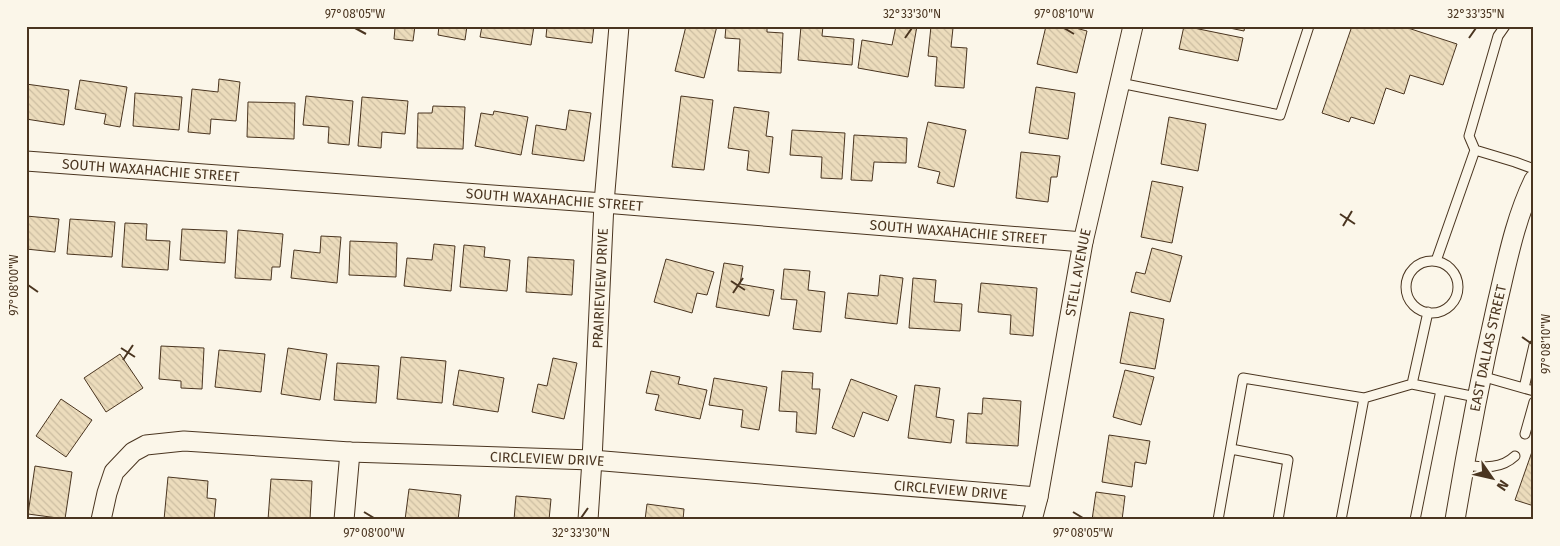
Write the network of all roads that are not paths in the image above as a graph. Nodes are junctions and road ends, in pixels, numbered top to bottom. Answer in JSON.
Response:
{"nodes":[{"id":1,"x":619,"y":26,"type":"edge"},
{"id":2,"x":1133,"y":26,"type":"edge"},
{"id":3,"x":1309,"y":26,"type":"edge"},
{"id":4,"x":1505,"y":26,"type":"edge"},
{"id":5,"x":1120,"y":83,"type":"junction"},
{"id":6,"x":1475,"y":150,"type":"junction"},
{"id":7,"x":26,"y":161,"type":"edge"},
{"id":8,"x":1534,"y":169,"type":"edge"},
{"id":9,"x":1534,"y":180,"type":"edge"},
{"id":10,"x":1529,"y":201,"type":"edge"},
{"id":11,"x":604,"y":203,"type":"junction"},
{"id":12,"x":1084,"y":242,"type":"junction"},
{"id":13,"x":1436,"y":261,"type":"junction"},
{"id":14,"x":1428,"y":312,"type":"junction"},
{"id":15,"x":1534,"y":345,"type":"edge"},
{"id":16,"x":1481,"y":376,"type":"junction"},
{"id":17,"x":1412,"y":384,"type":"junction"},
{"id":18,"x":1441,"y":390,"type":"junction"},
{"id":19,"x":1529,"y":390,"type":"edge"},
{"id":20,"x":1476,"y":397,"type":"junction"},
{"id":21,"x":1364,"y":398,"type":"junction"},
{"id":22,"x":1534,"y":402,"type":"edge"},
{"id":23,"x":1525,"y":434,"type":"dead end"},
{"id":24,"x":1231,"y":450,"type":"junction"},
{"id":25,"x":350,"y":452,"type":"junction"},
{"id":26,"x":1515,"y":456,"type":"dead end"},
{"id":27,"x":592,"y":460,"type":"junction"},
{"id":28,"x":1464,"y":465,"type":"junction"},
{"id":29,"x":1038,"y":497,"type":"junction"},
{"id":30,"x":101,"y":520,"type":"edge"},
{"id":31,"x":344,"y":520,"type":"edge"},
{"id":32,"x":588,"y":520,"type":"edge"},
{"id":33,"x":1032,"y":520,"type":"edge"},
{"id":34,"x":1218,"y":520,"type":"edge"},
{"id":35,"x":1278,"y":520,"type":"edge"},
{"id":36,"x":1341,"y":520,"type":"edge"},
{"id":37,"x":1415,"y":520,"type":"edge"},
{"id":38,"x":1455,"y":520,"type":"edge"}],
"edges":[{"from":1,"to":11,"type":"street","name":"PRAIRIEVIEW DRIVE"},
{"from":2,"to":5,"type":"street","name":"STELL AVENUE"},
{"from":3,"to":5,"type":"lane"},
{"from":4,"to":6,"type":"lane"},
{"from":5,"to":12,"type":"street","name":"STELL AVENUE"},
{"from":6,"to":8,"type":"lane"},
{"from":6,"to":13,"type":"lane"},
{"from":7,"to":11,"type":"street","name":"SOUTH WAXAHACHIE STREET"},
{"from":9,"to":10,"type":"street","name":"EAST DALLAS STREET"},
{"from":10,"to":16,"type":"street","name":"EAST DALLAS STREET"},
{"from":11,"to":12,"type":"street","name":"SOUTH WAXAHACHIE STREET"},
{"from":11,"to":27,"type":"street","name":"PRAIRIEVIEW DRIVE"},
{"from":12,"to":29,"type":"street","name":"STELL AVENUE"},
{"from":13,"to":14,"type":"lane"},
{"from":13,"to":14,"type":"lane"},
{"from":14,"to":17,"type":"lane"},
{"from":15,"to":19,"type":"lane"},
{"from":16,"to":19,"type":"lane"},
{"from":16,"to":20,"type":"street","name":"EAST DALLAS STREET"},
{"from":17,"to":18,"type":"lane"},
{"from":17,"to":21,"type":"lane"},
{"from":18,"to":20,"type":"lane"},
{"from":18,"to":37,"type":"lane"},
{"from":20,"to":28,"type":"street","name":"EAST DALLAS STREET"},
{"from":21,"to":24,"type":"lane"},
{"from":21,"to":36,"type":"lane"},
{"from":22,"to":23,"type":"lane"},
{"from":24,"to":34,"type":"lane"},
{"from":24,"to":35,"type":"lane"},
{"from":25,"to":27,"type":"street","name":"CIRCLEVIEW DRIVE"},
{"from":25,"to":30,"type":"street","name":"CIRCLEVIEW DRIVE"},
{"from":25,"to":31,"type":"street"},
{"from":26,"to":28,"type":"lane"},
{"from":27,"to":29,"type":"street","name":"CIRCLEVIEW DRIVE"},
{"from":27,"to":32,"type":"street","name":"PRAIRIEVIEW DRIVE"},
{"from":28,"to":38,"type":"street","name":"EAST DALLAS STREET"},
{"from":29,"to":33,"type":"street","name":"STELL AVENUE"}]}
